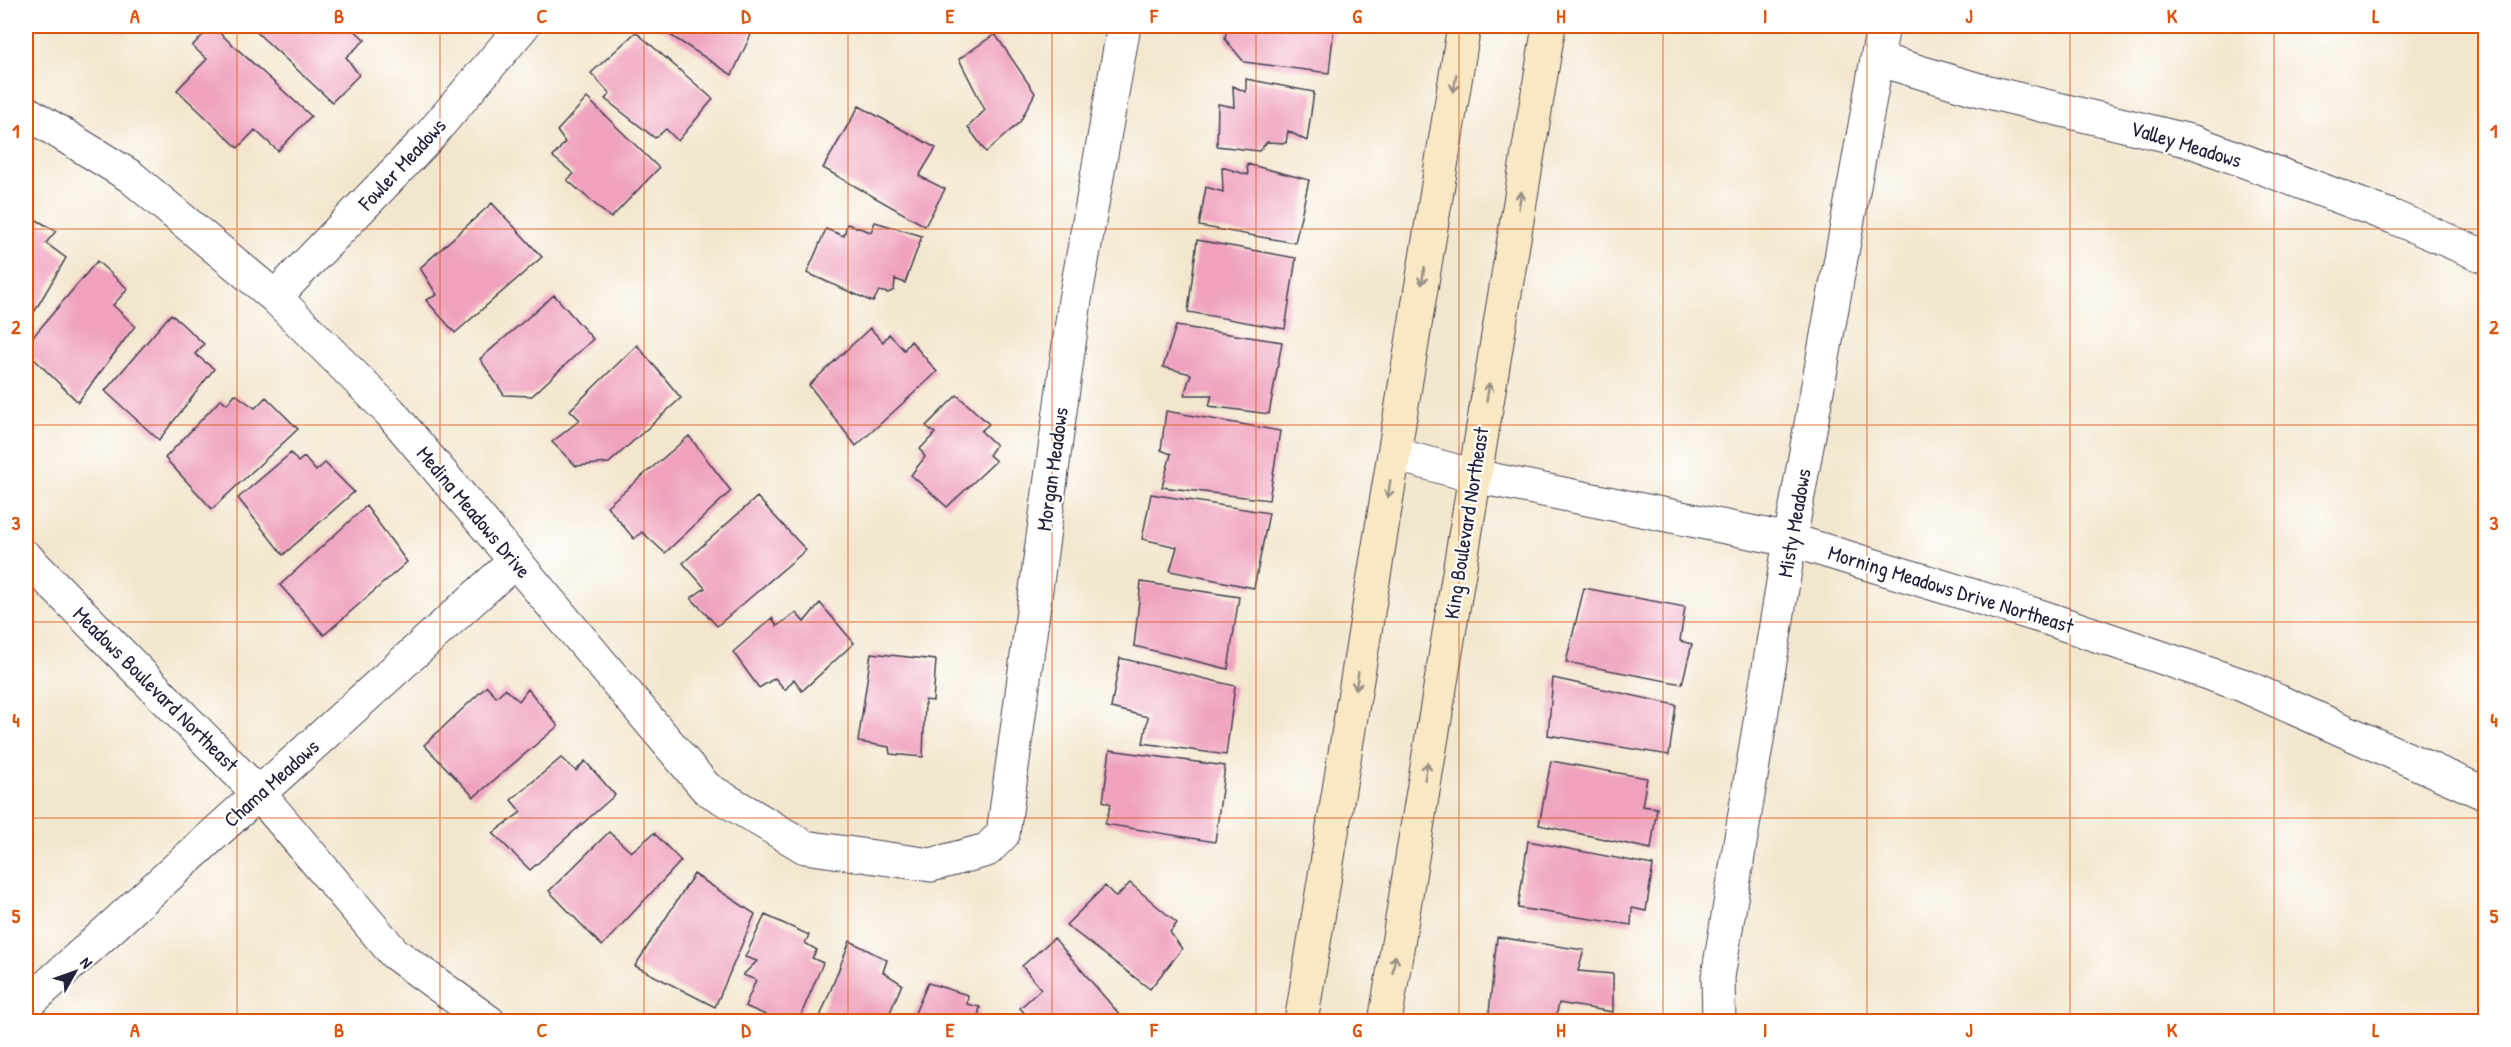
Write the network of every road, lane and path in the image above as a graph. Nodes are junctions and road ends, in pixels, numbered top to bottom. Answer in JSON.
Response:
{"nodes":[{"id":1,"x":523,"y":26,"type":"edge"},
{"id":2,"x":1124,"y":26,"type":"edge"},
{"id":3,"x":1464,"y":26,"type":"edge"},
{"id":4,"x":1549,"y":26,"type":"edge"},
{"id":5,"x":1883,"y":26,"type":"edge"},
{"id":6,"x":1877,"y":59,"type":"junction"},
{"id":7,"x":26,"y":112,"type":"edge"},
{"id":8,"x":2486,"y":257,"type":"edge"},
{"id":9,"x":275,"y":297,"type":"junction"},
{"id":10,"x":1394,"y":454,"type":"junction"},
{"id":11,"x":1474,"y":476,"type":"junction"},
{"id":12,"x":1790,"y":540,"type":"junction"},
{"id":13,"x":26,"y":557,"type":"edge"},
{"id":14,"x":515,"y":561,"type":"junction"},
{"id":15,"x":259,"y":794,"type":"junction"},
{"id":16,"x":2486,"y":794,"type":"edge"},
{"id":17,"x":931,"y":865,"type":"joint"},
{"id":18,"x":26,"y":1005,"type":"edge"},
{"id":19,"x":489,"y":1022,"type":"edge"},
{"id":20,"x":1301,"y":1022,"type":"edge"},
{"id":21,"x":1385,"y":1022,"type":"edge"},
{"id":22,"x":1719,"y":1022,"type":"edge"}],
"edges":[{"from":1,"to":9,"type":"street","name":"Fowler Meadows"},
{"from":2,"to":17,"type":"street","name":"Morgan Meadows"},
{"from":3,"to":10,"type":"street","one_way":true},
{"from":11,"to":4,"type":"street","name":"King Boulevard Northeast","one_way":true},
{"from":5,"to":6,"type":"street","name":"Misty Meadows"},
{"from":6,"to":8,"type":"street","name":"Valley Meadows"},
{"from":6,"to":12,"type":"street","name":"Misty Meadows"},
{"from":7,"to":9,"type":"street","name":"Medina Meadows Drive"},
{"from":9,"to":14,"type":"street","name":"Medina Meadows Drive"},
{"from":10,"to":11,"type":"street","name":"Morning Meadows Drive Northeast"},
{"from":10,"to":20,"type":"street","one_way":true},
{"from":11,"to":12,"type":"street","name":"Morning Meadows Drive Northeast"},
{"from":21,"to":11,"type":"street","name":"King Boulevard Northeast","one_way":true},
{"from":12,"to":16,"type":"street","name":"Morning Meadows Drive Northeast"},
{"from":12,"to":22,"type":"street","name":"Misty Meadows"},
{"from":13,"to":15,"type":"street","name":"Meadows Boulevard Northeast"},
{"from":14,"to":15,"type":"street","name":"Chama Meadows"},
{"from":14,"to":17,"type":"street","name":"Medina Meadows Drive"},
{"from":15,"to":18,"type":"street","name":"Chama Meadows"},
{"from":15,"to":19,"type":"street","name":"Meadows Boulevard Northeast"}]}
